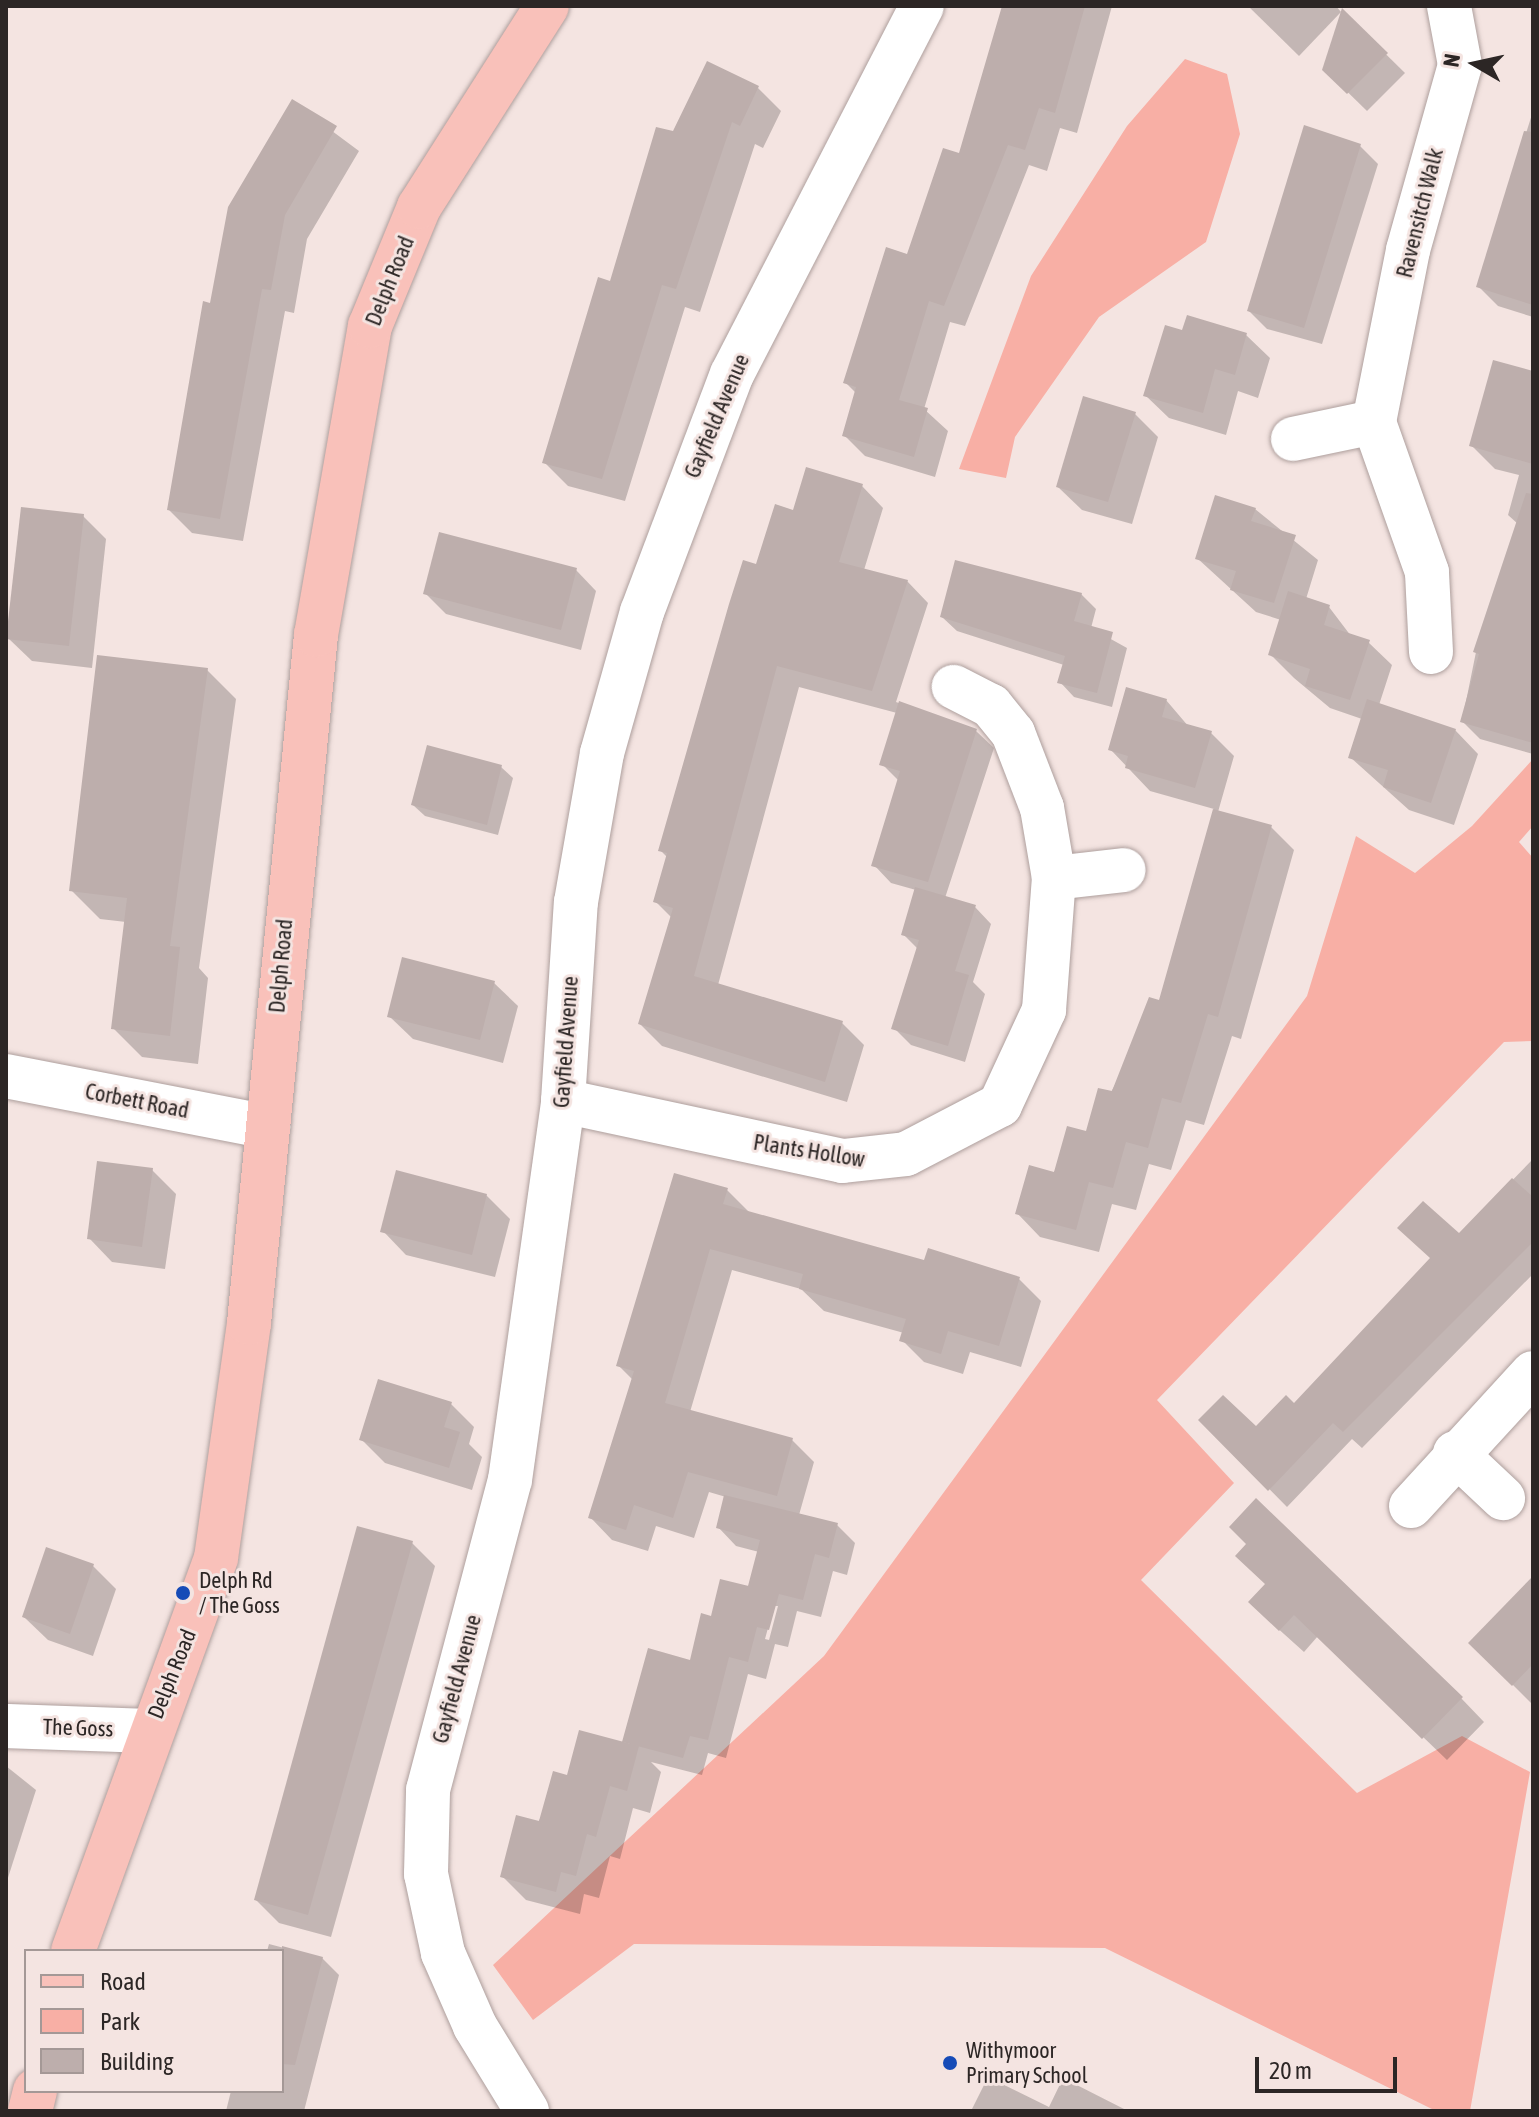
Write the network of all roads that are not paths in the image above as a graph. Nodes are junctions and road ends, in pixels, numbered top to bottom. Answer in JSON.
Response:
{"nodes":[{"id":1,"x":547,"y":6,"type":"edge"},
{"id":2,"x":922,"y":6,"type":"edge"},
{"id":3,"x":1449,"y":6,"type":"edge"},
{"id":4,"x":1374,"y":422,"type":"junction"},
{"id":5,"x":1293,"y":439,"type":"dead end"},
{"id":6,"x":1431,"y":652,"type":"dead end"},
{"id":7,"x":954,"y":687,"type":"dead end"},
{"id":8,"x":1124,"y":870,"type":"dead end"},
{"id":9,"x":1054,"y":878,"type":"junction"},
{"id":10,"x":6,"y":1076,"type":"edge"},
{"id":11,"x":563,"y":1101,"type":"junction"},
{"id":12,"x":268,"y":1127,"type":"junction"},
{"id":13,"x":1533,"y":1373,"type":"edge"},
{"id":14,"x":1455,"y":1453,"type":"junction"},
{"id":15,"x":1503,"y":1498,"type":"dead end"},
{"id":16,"x":1411,"y":1506,"type":"dead end"},
{"id":17,"x":6,"y":1726,"type":"edge"},
{"id":18,"x":149,"y":1731,"type":"junction"},
{"id":19,"x":74,"y":1949,"type":"edge"},
{"id":20,"x":527,"y":2111,"type":"edge"}],
"edges":[{"from":1,"to":12,"type":"main road","name":"Delph Road"},
{"from":2,"to":11,"type":"street","name":"Gayfield Avenue"},
{"from":3,"to":4,"type":"street","name":"Ravensitch Walk"},
{"from":4,"to":5,"type":"street"},
{"from":4,"to":6,"type":"street"},
{"from":7,"to":9,"type":"street","name":"Plants Hollow"},
{"from":8,"to":9,"type":"street"},
{"from":9,"to":11,"type":"street","name":"Plants Hollow"},
{"from":10,"to":12,"type":"street","name":"Corbett Road"},
{"from":11,"to":20,"type":"street","name":"Gayfield Avenue"},
{"from":12,"to":18,"type":"main road","name":"Delph Road"},
{"from":13,"to":14,"type":"street"},
{"from":14,"to":15,"type":"street"},
{"from":14,"to":16,"type":"street"},
{"from":17,"to":18,"type":"street","name":"The Goss"},
{"from":18,"to":19,"type":"main road","name":"Delph Road"}]}
